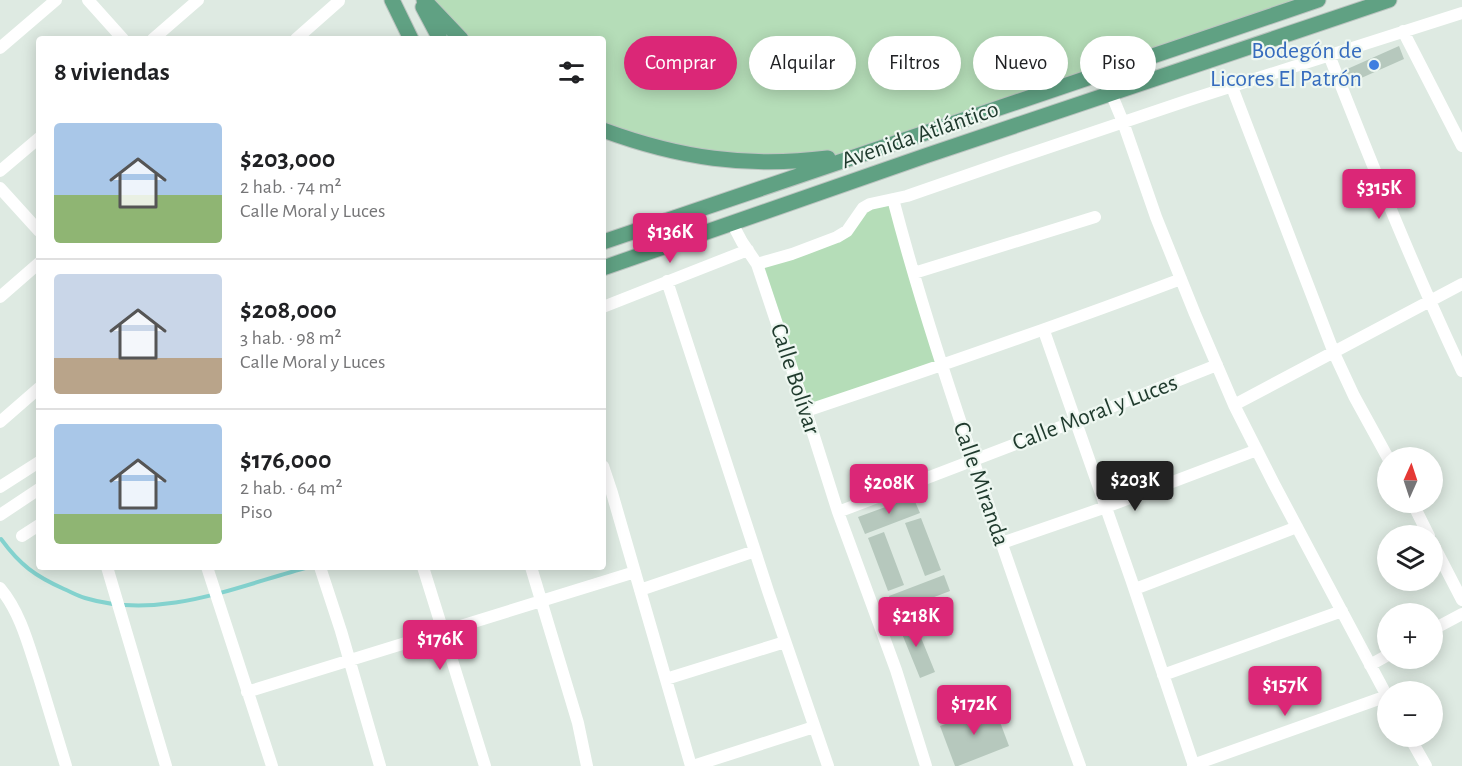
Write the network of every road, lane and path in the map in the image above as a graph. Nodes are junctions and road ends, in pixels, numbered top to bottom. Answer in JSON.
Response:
{"nodes":[{"id":1,"x":56,"y":0,"type":"edge"},
{"id":2,"x":88,"y":0,"type":"edge"},
{"id":3,"x":198,"y":0,"type":"edge"},
{"id":4,"x":392,"y":0,"type":"edge"},
{"id":5,"x":419,"y":0,"type":"edge"},
{"id":6,"x":424,"y":0,"type":"edge"},
{"id":7,"x":1318,"y":0,"type":"edge"},
{"id":8,"x":1389,"y":0,"type":"edge"},
{"id":9,"x":339,"y":1,"type":"edge"},
{"id":10,"x":1462,"y":13,"type":"edge"},
{"id":11,"x":1403,"y":31,"type":"junction"},
{"id":12,"x":120,"y":36,"type":"edge"},
{"id":13,"x":156,"y":36,"type":"edge"},
{"id":14,"x":299,"y":36,"type":"edge"},
{"id":15,"x":410,"y":36,"type":"edge"},
{"id":16,"x":438,"y":36,"type":"edge"},
{"id":17,"x":458,"y":36,"type":"edge"},
{"id":18,"x":0,"y":48,"type":"edge"},
{"id":19,"x":1329,"y":55,"type":"junction"},
{"id":20,"x":1232,"y":87,"type":"junction"},
{"id":21,"x":1112,"y":93,"type":"junction"},
{"id":22,"x":1123,"y":122,"type":"junction"},
{"id":23,"x":606,"y":131,"type":"edge"},
{"id":24,"x":36,"y":141,"type":"edge"},
{"id":25,"x":1462,"y":146,"type":"edge"},
{"id":26,"x":870,"y":151,"type":"junction"},
{"id":27,"x":0,"y":171,"type":"edge"},
{"id":28,"x":0,"y":188,"type":"edge"},
{"id":29,"x":893,"y":199,"type":"junction"},
{"id":30,"x":1095,"y":218,"type":"dead end"},
{"id":31,"x":732,"y":223,"type":"junction"},
{"id":32,"x":36,"y":228,"type":"edge"},
{"id":33,"x":606,"y":241,"type":"edge"},
{"id":34,"x":747,"y":250,"type":"junction"},
{"id":35,"x":758,"y":264,"type":"junction"},
{"id":36,"x":36,"y":266,"type":"edge"},
{"id":37,"x":606,"y":267,"type":"edge"},
{"id":38,"x":914,"y":273,"type":"junction"},
{"id":39,"x":1181,"y":279,"type":"junction"},
{"id":40,"x":667,"y":281,"type":"junction"},
{"id":41,"x":1462,"y":284,"type":"edge"},
{"id":42,"x":0,"y":297,"type":"edge"},
{"id":43,"x":1429,"y":302,"type":"junction"},
{"id":44,"x":606,"y":306,"type":"edge"},
{"id":45,"x":1044,"y":331,"type":"junction"},
{"id":46,"x":1334,"y":353,"type":"junction"},
{"id":47,"x":1217,"y":365,"type":"junction"},
{"id":48,"x":942,"y":366,"type":"junction"},
{"id":49,"x":1462,"y":370,"type":"edge"},
{"id":50,"x":36,"y":390,"type":"edge"},
{"id":51,"x":1234,"y":405,"type":"junction"},
{"id":52,"x":806,"y":411,"type":"junction"},
{"id":53,"x":1076,"y":421,"type":"junction"},
{"id":54,"x":0,"y":422,"type":"edge"},
{"id":55,"x":1382,"y":447,"type":"edge"},
{"id":56,"x":1257,"y":450,"type":"junction"},
{"id":57,"x":973,"y":459,"type":"junction"},
{"id":58,"x":36,"y":464,"type":"edge"},
{"id":59,"x":606,"y":475,"type":"edge"},
{"id":60,"x":0,"y":488,"type":"edge"},
{"id":61,"x":36,"y":491,"type":"edge"},
{"id":62,"x":1106,"y":507,"type":"junction"},
{"id":63,"x":838,"y":512,"type":"junction"},
{"id":64,"x":0,"y":515,"type":"edge"},
{"id":65,"x":36,"y":527,"type":"edge"},
{"id":66,"x":1297,"y":527,"type":"junction"},
{"id":67,"x":21,"y":536,"type":"dead end"},
{"id":68,"x":1002,"y":543,"type":"junction"},
{"id":69,"x":755,"y":551,"type":"junction"},
{"id":70,"x":1443,"y":563,"type":"edge"},
{"id":71,"x":108,"y":570,"type":"edge"},
{"id":72,"x":208,"y":570,"type":"edge"},
{"id":73,"x":321,"y":570,"type":"edge"},
{"id":74,"x":424,"y":570,"type":"edge"},
{"id":75,"x":532,"y":570,"type":"edge"},
{"id":76,"x":635,"y":572,"type":"junction"},
{"id":77,"x":0,"y":588,"type":"edge"},
{"id":78,"x":1135,"y":589,"type":"junction"},
{"id":79,"x":640,"y":590,"type":"junction"},
{"id":80,"x":1462,"y":600,"type":"edge"},
{"id":81,"x":541,"y":601,"type":"junction"},
{"id":82,"x":1342,"y":612,"type":"junction"},
{"id":83,"x":1462,"y":614,"type":"edge"},
{"id":84,"x":1443,"y":624,"type":"edge"},
{"id":85,"x":443,"y":631,"type":"junction"},
{"id":86,"x":785,"y":642,"type":"junction"},
{"id":87,"x":350,"y":661,"type":"junction"},
{"id":88,"x":1377,"y":661,"type":"edge"},
{"id":89,"x":1370,"y":665,"type":"junction"},
{"id":90,"x":1163,"y":675,"type":"junction"},
{"id":91,"x":666,"y":679,"type":"junction"},
{"id":92,"x":1378,"y":681,"type":"edge"},
{"id":93,"x":247,"y":692,"type":"junction"},
{"id":94,"x":1377,"y":701,"type":"edge"},
{"id":95,"x":814,"y":727,"type":"junction"},
{"id":96,"x":1415,"y":747,"type":"edge"},
{"id":97,"x":66,"y":766,"type":"edge"},
{"id":98,"x":166,"y":766,"type":"edge"},
{"id":99,"x":272,"y":766,"type":"edge"},
{"id":100,"x":380,"y":766,"type":"edge"},
{"id":101,"x":484,"y":766,"type":"edge"},
{"id":102,"x":587,"y":766,"type":"edge"},
{"id":103,"x":692,"y":766,"type":"edge"},
{"id":104,"x":828,"y":766,"type":"edge"},
{"id":105,"x":927,"y":766,"type":"edge"},
{"id":106,"x":1080,"y":766,"type":"edge"},
{"id":107,"x":1194,"y":766,"type":"edge"},
{"id":108,"x":1426,"y":766,"type":"edge"}],
"edges":[{"from":1,"to":18,"type":"street"},
{"from":2,"to":12,"type":"street"},
{"from":3,"to":13,"type":"street"},
{"from":4,"to":15,"type":"main road"},
{"from":5,"to":16,"type":"main road"},
{"from":6,"to":17,"type":"main road"},
{"from":7,"to":26,"type":"main road","name":"Avenida Atlántico"},
{"from":8,"to":21,"type":"main road","name":"Avenida Atlántico"},
{"from":9,"to":14,"type":"street"},
{"from":10,"to":11,"type":"street"},
{"from":11,"to":19,"type":"street"},
{"from":11,"to":25,"type":"street"},
{"from":19,"to":20,"type":"street"},
{"from":19,"to":43,"type":"street"},
{"from":20,"to":22,"type":"street"},
{"from":20,"to":46,"type":"street"},
{"from":21,"to":22,"type":"street"},
{"from":21,"to":31,"type":"main road","name":"Avenida Atlántico"},
{"from":22,"to":29,"type":"street"},
{"from":22,"to":39,"type":"street"},
{"from":23,"to":26,"type":"main road"},
{"from":24,"to":27,"type":"street"},
{"from":26,"to":33,"type":"main road","name":"Avenida Atlántico"},
{"from":28,"to":32,"type":"street"},
{"from":29,"to":35,"type":"street"},
{"from":29,"to":38,"type":"street","name":"Calle Miranda"},
{"from":30,"to":38,"type":"street"},
{"from":31,"to":34,"type":"street"},
{"from":31,"to":37,"type":"main road","name":"Avenida Atlántico"},
{"from":34,"to":35,"type":"street"},
{"from":34,"to":40,"type":"street"},
{"from":35,"to":52,"type":"street","name":"Calle Bolívar"},
{"from":36,"to":42,"type":"street"},
{"from":38,"to":48,"type":"street","name":"Calle Miranda"},
{"from":39,"to":45,"type":"street"},
{"from":39,"to":47,"type":"street"},
{"from":40,"to":44,"type":"street"},
{"from":40,"to":69,"type":"street"},
{"from":41,"to":43,"type":"street"},
{"from":43,"to":46,"type":"street"},
{"from":43,"to":49,"type":"street"},
{"from":45,"to":48,"type":"street"},
{"from":45,"to":53,"type":"street"},
{"from":46,"to":51,"type":"street"},
{"from":46,"to":55,"type":"street"},
{"from":47,"to":51,"type":"street"},
{"from":47,"to":53,"type":"street","name":"Calle Moral y Luces"},
{"from":48,"to":52,"type":"street"},
{"from":48,"to":57,"type":"street","name":"Calle Miranda"},
{"from":50,"to":54,"type":"street"},
{"from":51,"to":56,"type":"street"},
{"from":52,"to":63,"type":"street","name":"Calle Bolívar"},
{"from":53,"to":57,"type":"street","name":"Calle Moral y Luces"},
{"from":53,"to":62,"type":"street"},
{"from":56,"to":62,"type":"street"},
{"from":56,"to":66,"type":"street"},
{"from":57,"to":63,"type":"street","name":"Calle Moral y Luces"},
{"from":57,"to":68,"type":"street","name":"Calle Miranda"},
{"from":58,"to":60,"type":"street"},
{"from":59,"to":76,"type":"street"},
{"from":61,"to":64,"type":"street"},
{"from":62,"to":68,"type":"street"},
{"from":62,"to":78,"type":"street"},
{"from":63,"to":105,"type":"street","name":"Calle Bolívar"},
{"from":65,"to":67,"type":"street"},
{"from":66,"to":78,"type":"street"},
{"from":66,"to":82,"type":"street"},
{"from":68,"to":106,"type":"street","name":"Calle Miranda"},
{"from":69,"to":79,"type":"street"},
{"from":69,"to":86,"type":"street"},
{"from":70,"to":80,"type":"street"},
{"from":71,"to":98,"type":"street"},
{"from":72,"to":93,"type":"street"},
{"from":73,"to":87,"type":"street"},
{"from":74,"to":85,"type":"street"},
{"from":75,"to":81,"type":"street"},
{"from":76,"to":79,"type":"street"},
{"from":76,"to":81,"type":"street"},
{"from":77,"to":97,"type":"street"},
{"from":78,"to":90,"type":"street"},
{"from":79,"to":91,"type":"street"},
{"from":81,"to":85,"type":"street"},
{"from":81,"to":102,"type":"street"},
{"from":82,"to":89,"type":"street"},
{"from":82,"to":90,"type":"street"},
{"from":83,"to":84,"type":"street"},
{"from":85,"to":87,"type":"street"},
{"from":85,"to":101,"type":"street"},
{"from":86,"to":91,"type":"street"},
{"from":86,"to":95,"type":"street"},
{"from":87,"to":93,"type":"street"},
{"from":87,"to":100,"type":"street"},
{"from":88,"to":89,"type":"street"},
{"from":89,"to":92,"type":"street"},
{"from":90,"to":107,"type":"street"},
{"from":91,"to":103,"type":"street"},
{"from":93,"to":99,"type":"street"},
{"from":94,"to":107,"type":"street"},
{"from":95,"to":103,"type":"street"},
{"from":95,"to":104,"type":"street"},
{"from":96,"to":108,"type":"street"}]}
